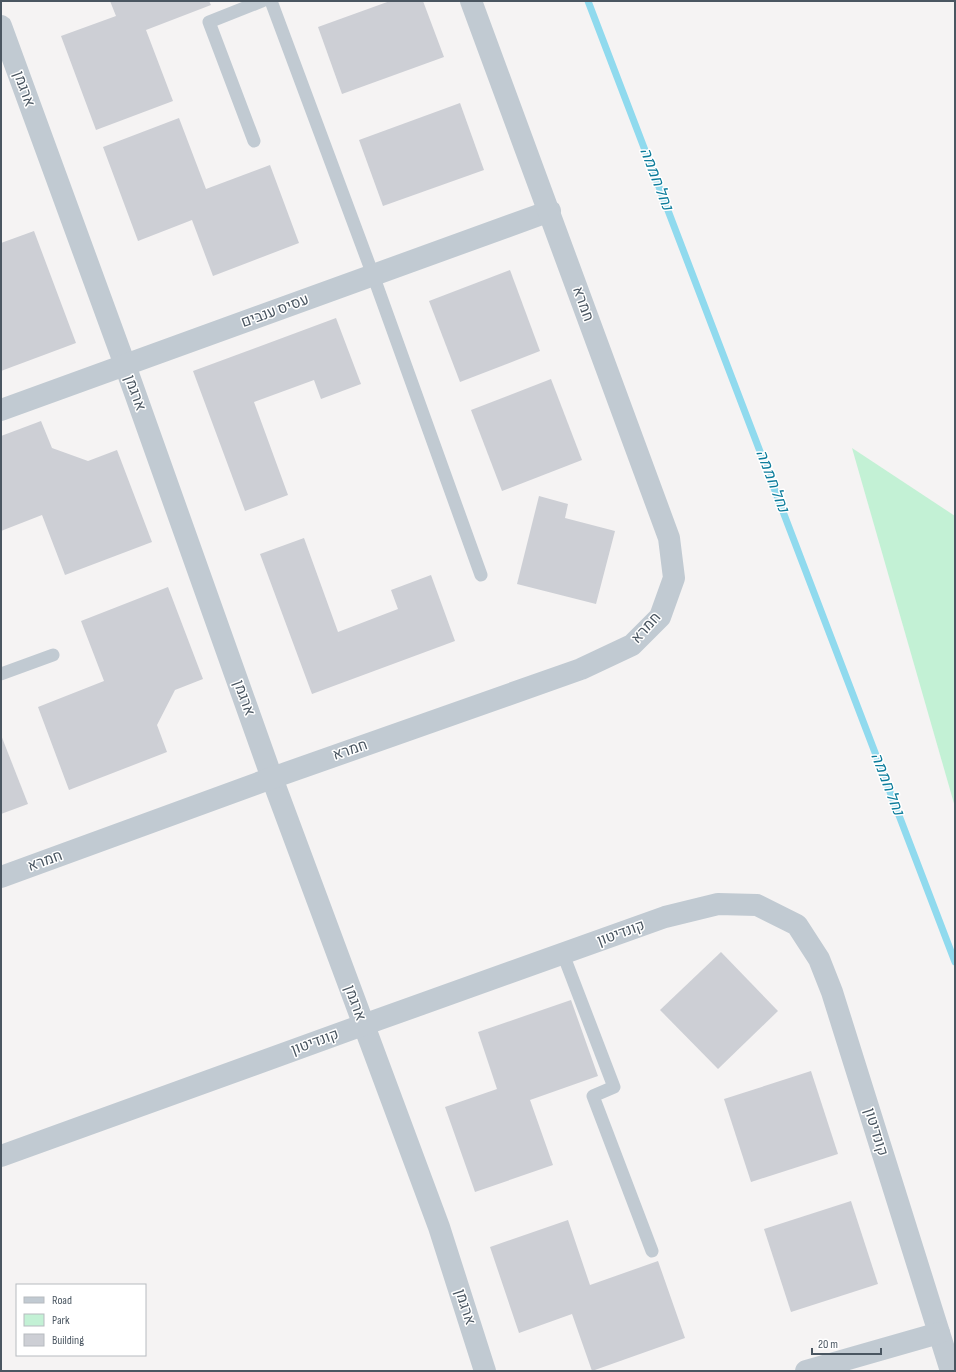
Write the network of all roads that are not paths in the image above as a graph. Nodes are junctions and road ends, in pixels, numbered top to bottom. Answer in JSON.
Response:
{"nodes":[{"id":1,"x":262,"y":1,"type":"edge"},
{"id":2,"x":271,"y":1,"type":"edge"},
{"id":3,"x":472,"y":1,"type":"edge"},
{"id":4,"x":1,"y":26,"type":"edge"},
{"id":5,"x":254,"y":141,"type":"dead end"},
{"id":6,"x":550,"y":211,"type":"junction"},
{"id":7,"x":373,"y":275,"type":"junction"},
{"id":8,"x":125,"y":365,"type":"junction"},
{"id":9,"x":1,"y":410,"type":"edge"},
{"id":10,"x":481,"y":575,"type":"dead end"},
{"id":11,"x":53,"y":655,"type":"dead end"},
{"id":12,"x":1,"y":674,"type":"edge"},
{"id":13,"x":272,"y":778,"type":"junction"},
{"id":14,"x":1,"y":877,"type":"edge"},
{"id":15,"x":563,"y":954,"type":"junction"},
{"id":16,"x":363,"y":1025,"type":"junction"},
{"id":17,"x":1,"y":1156,"type":"edge"},
{"id":18,"x":652,"y":1251,"type":"dead end"},
{"id":19,"x":939,"y":1333,"type":"junction"},
{"id":20,"x":485,"y":1371,"type":"edge"},
{"id":21,"x":806,"y":1371,"type":"edge"},
{"id":22,"x":951,"y":1371,"type":"edge"}],
"edges":[{"from":1,"to":5,"type":"lane"},
{"from":2,"to":7,"type":"lane"},
{"from":3,"to":6,"type":"street","name":"חמרא"},
{"from":4,"to":8,"type":"street","name":"ארגמן"},
{"from":6,"to":7,"type":"street","name":"עסיס ענבים"},
{"from":6,"to":13,"type":"street","name":"חמרא"},
{"from":7,"to":8,"type":"street","name":"עסיס ענבים"},
{"from":7,"to":10,"type":"lane"},
{"from":8,"to":9,"type":"street","name":"עסיס ענבים"},
{"from":8,"to":13,"type":"street","name":"ארגמן"},
{"from":11,"to":12,"type":"lane"},
{"from":13,"to":14,"type":"street","name":"חמרא"},
{"from":13,"to":16,"type":"street","name":"ארגמן"},
{"from":15,"to":16,"type":"street","name":"קונדיטון"},
{"from":15,"to":18,"type":"lane"},
{"from":15,"to":19,"type":"street","name":"קונדיטון"},
{"from":16,"to":17,"type":"street","name":"קונדיטון"},
{"from":16,"to":20,"type":"street","name":"ארגמן"},
{"from":19,"to":21,"type":"street"},
{"from":19,"to":22,"type":"street","name":"קונדיטון"}]}
